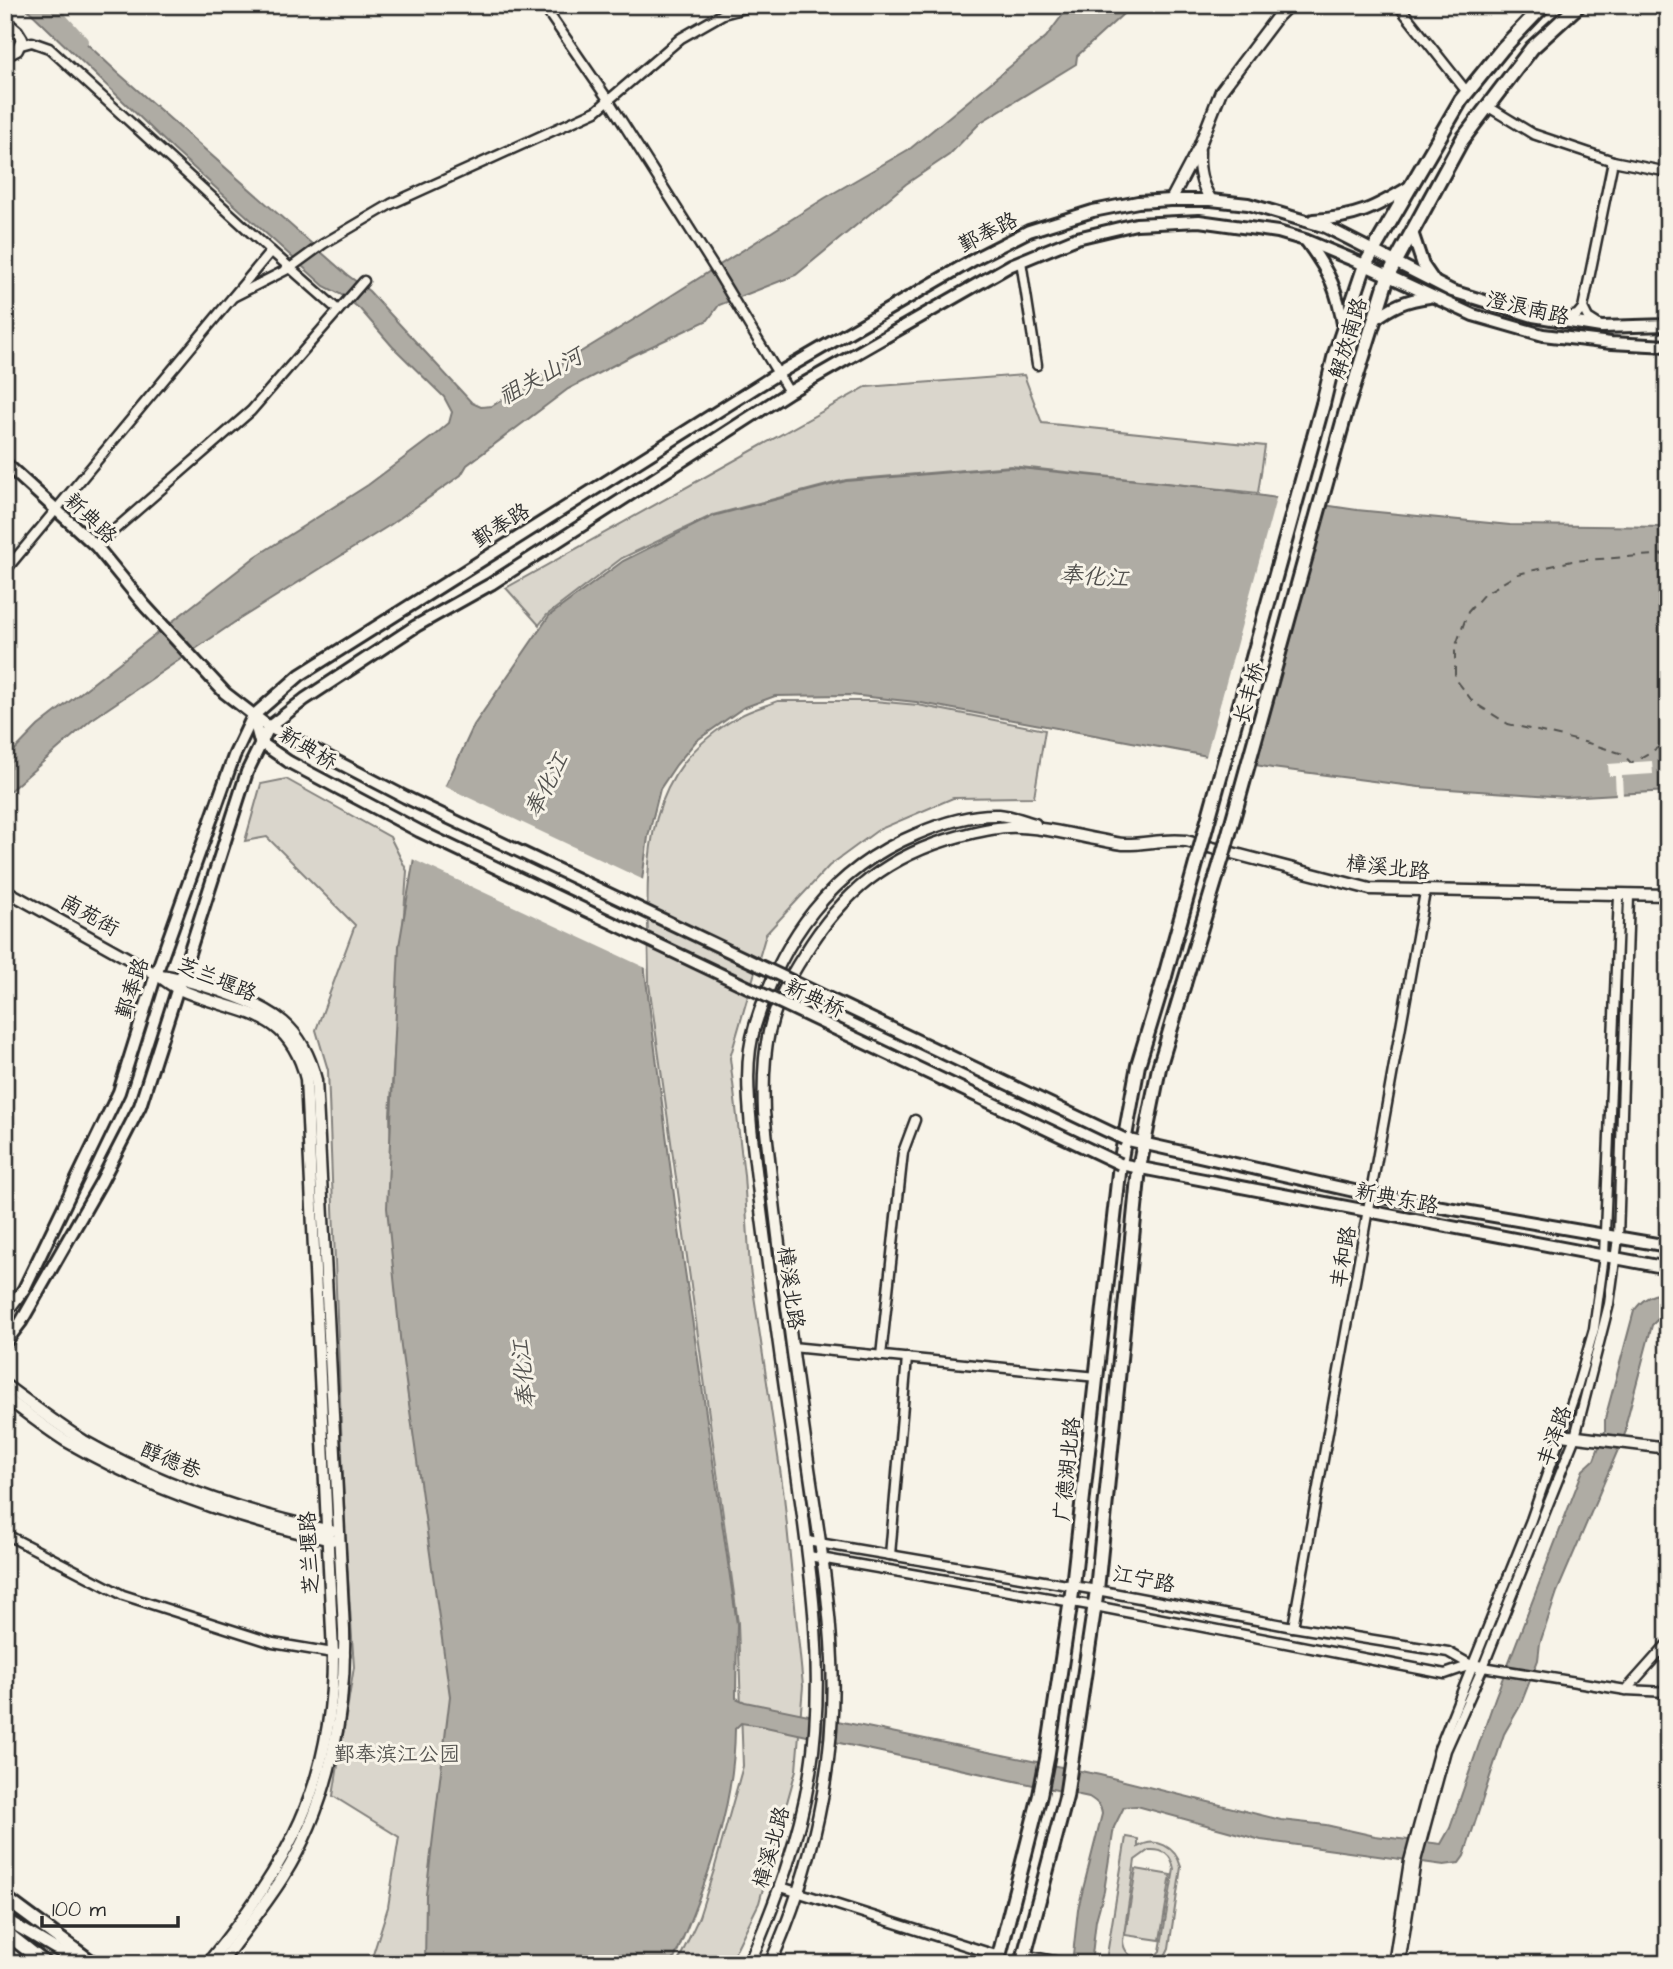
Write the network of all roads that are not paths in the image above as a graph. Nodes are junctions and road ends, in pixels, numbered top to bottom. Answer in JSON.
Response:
{"nodes":[{"id":1,"x":543,"y":5,"type":"edge"},
{"id":2,"x":757,"y":5,"type":"edge"},
{"id":3,"x":1289,"y":5,"type":"edge"},
{"id":4,"x":1398,"y":5,"type":"edge"},
{"id":5,"x":1545,"y":5,"type":"edge"},
{"id":6,"x":1579,"y":5,"type":"edge"},
{"id":7,"x":5,"y":21,"type":"edge"},
{"id":8,"x":21,"y":45,"type":"junction"},
{"id":9,"x":5,"y":56,"type":"edge"},
{"id":10,"x":1467,"y":92,"type":"junction"},
{"id":11,"x":609,"y":101,"type":"junction"},
{"id":12,"x":1487,"y":106,"type":"junction"},
{"id":13,"x":1199,"y":147,"type":"junction"},
{"id":14,"x":1613,"y":161,"type":"junction"},
{"id":15,"x":1668,"y":172,"type":"edge"},
{"id":16,"x":1410,"y":186,"type":"junction"},
{"id":17,"x":1171,"y":200,"type":"junction"},
{"id":18,"x":1211,"y":200,"type":"junction"},
{"id":19,"x":1307,"y":220,"type":"junction"},
{"id":20,"x":1412,"y":232,"type":"junction"},
{"id":21,"x":1305,"y":240,"type":"junction"},
{"id":22,"x":271,"y":251,"type":"junction"},
{"id":23,"x":1373,"y":251,"type":"junction"},
{"id":24,"x":1021,"y":261,"type":"junction"},
{"id":25,"x":1395,"y":262,"type":"junction"},
{"id":26,"x":293,"y":265,"type":"junction"},
{"id":27,"x":1365,"y":265,"type":"junction"},
{"id":28,"x":1388,"y":276,"type":"junction"},
{"id":29,"x":364,"y":281,"type":"dead end"},
{"id":30,"x":1436,"y":283,"type":"junction"},
{"id":31,"x":233,"y":297,"type":"junction"},
{"id":32,"x":1429,"y":297,"type":"junction"},
{"id":33,"x":1583,"y":308,"type":"junction"},
{"id":34,"x":338,"y":310,"type":"junction"},
{"id":35,"x":1374,"y":320,"type":"junction"},
{"id":36,"x":1558,"y":320,"type":"junction"},
{"id":37,"x":1668,"y":325,"type":"edge"},
{"id":38,"x":1601,"y":327,"type":"junction"},
{"id":39,"x":1344,"y":328,"type":"junction"},
{"id":40,"x":1668,"y":346,"type":"edge"},
{"id":41,"x":1037,"y":365,"type":"dead end"},
{"id":42,"x":777,"y":374,"type":"junction"},
{"id":43,"x":789,"y":392,"type":"junction"},
{"id":44,"x":1346,"y":411,"type":"joint"},
{"id":45,"x":5,"y":463,"type":"edge"},
{"id":46,"x":56,"y":511,"type":"junction"},
{"id":47,"x":96,"y":546,"type":"junction"},
{"id":48,"x":5,"y":571,"type":"edge"},
{"id":49,"x":253,"y":716,"type":"junction"},
{"id":50,"x":269,"y":727,"type":"junction"},
{"id":51,"x":260,"y":742,"type":"junction"},
{"id":52,"x":1069,"y":835,"type":"junction"},
{"id":53,"x":5,"y":890,"type":"edge"},
{"id":54,"x":1425,"y":892,"type":"junction"},
{"id":55,"x":1668,"y":895,"type":"edge"},
{"id":56,"x":1624,"y":896,"type":"junction"},
{"id":57,"x":156,"y":974,"type":"junction"},
{"id":58,"x":1165,"y":976,"type":"joint"},
{"id":59,"x":180,"y":984,"type":"junction"},
{"id":60,"x":1184,"y":984,"type":"joint"},
{"id":61,"x":915,"y":1120,"type":"dead end"},
{"id":62,"x":1124,"y":1139,"type":"junction"},
{"id":63,"x":1144,"y":1144,"type":"junction"},
{"id":64,"x":1119,"y":1164,"type":"junction"},
{"id":65,"x":1139,"y":1168,"type":"junction"},
{"id":66,"x":1372,"y":1195,"type":"junction"},
{"id":67,"x":1369,"y":1213,"type":"junction"},
{"id":68,"x":1605,"y":1236,"type":"junction"},
{"id":69,"x":1618,"y":1238,"type":"junction"},
{"id":70,"x":1668,"y":1246,"type":"edge"},
{"id":71,"x":1604,"y":1256,"type":"junction"},
{"id":72,"x":1616,"y":1259,"type":"junction"},
{"id":73,"x":1668,"y":1268,"type":"edge"},
{"id":74,"x":5,"y":1314,"type":"edge"},
{"id":75,"x":5,"y":1343,"type":"edge"},
{"id":76,"x":792,"y":1347,"type":"junction"},
{"id":77,"x":881,"y":1356,"type":"junction"},
{"id":78,"x":907,"y":1359,"type":"junction"},
{"id":79,"x":1097,"y":1377,"type":"junction"},
{"id":80,"x":5,"y":1385,"type":"edge"},
{"id":81,"x":5,"y":1397,"type":"edge"},
{"id":82,"x":1561,"y":1435,"type":"junction"},
{"id":83,"x":1575,"y":1437,"type":"junction"},
{"id":84,"x":1668,"y":1448,"type":"edge"},
{"id":85,"x":5,"y":1534,"type":"edge"},
{"id":86,"x":333,"y":1536,"type":"junction"},
{"id":87,"x":807,"y":1541,"type":"junction"},
{"id":88,"x":819,"y":1543,"type":"junction"},
{"id":89,"x":890,"y":1555,"type":"junction"},
{"id":90,"x":809,"y":1556,"type":"junction"},
{"id":91,"x":821,"y":1558,"type":"junction"},
{"id":92,"x":1073,"y":1586,"type":"junction"},
{"id":93,"x":1097,"y":1590,"type":"junction"},
{"id":94,"x":1071,"y":1602,"type":"junction"},
{"id":95,"x":1095,"y":1606,"type":"junction"},
{"id":96,"x":1293,"y":1628,"type":"junction"},
{"id":97,"x":1668,"y":1643,"type":"edge"},
{"id":98,"x":333,"y":1653,"type":"junction"},
{"id":99,"x":345,"y":1655,"type":"junction"},
{"id":100,"x":1476,"y":1666,"type":"junction"},
{"id":101,"x":1626,"y":1690,"type":"junction"},
{"id":102,"x":1668,"y":1692,"type":"edge"},
{"id":103,"x":1412,"y":1861,"type":"junction"},
{"id":104,"x":781,"y":1887,"type":"junction"},
{"id":105,"x":799,"y":1893,"type":"junction"},
{"id":106,"x":5,"y":1898,"type":"edge"},
{"id":107,"x":5,"y":1919,"type":"edge"},
{"id":108,"x":5,"y":1932,"type":"edge"},
{"id":109,"x":998,"y":1960,"type":"edge"},
{"id":110,"x":1023,"y":1960,"type":"edge"},
{"id":111,"x":46,"y":1964,"type":"edge"},
{"id":112,"x":91,"y":1964,"type":"edge"},
{"id":113,"x":207,"y":1964,"type":"edge"},
{"id":114,"x":220,"y":1964,"type":"edge"},
{"id":115,"x":749,"y":1964,"type":"edge"},
{"id":116,"x":770,"y":1964,"type":"edge"},
{"id":117,"x":1065,"y":1964,"type":"edge"},
{"id":118,"x":1393,"y":1964,"type":"edge"},
{"id":119,"x":1400,"y":1964,"type":"edge"}],
"edges":[{"from":1,"to":11,"type":"street"},
{"from":2,"to":11,"type":"street"},
{"from":3,"to":13,"type":"street"},
{"from":4,"to":10,"type":"street"},
{"from":5,"to":10,"type":"main road"},
{"from":6,"to":12,"type":"main road"},
{"from":7,"to":8,"type":"street"},
{"from":8,"to":9,"type":"street"},
{"from":8,"to":22,"type":"street"},
{"from":10,"to":16,"type":"main road"},
{"from":11,"to":26,"type":"street"},
{"from":11,"to":42,"type":"street"},
{"from":12,"to":14,"type":"street"},
{"from":12,"to":20,"type":"main road"},
{"from":13,"to":17,"type":"street"},
{"from":13,"to":18,"type":"street"},
{"from":14,"to":15,"type":"street"},
{"from":14,"to":33,"type":"street"},
{"from":16,"to":19,"type":"main road"},
{"from":16,"to":23,"type":"main road"},
{"from":17,"to":18,"type":"main road","name":"鄞奉路"},
{"from":17,"to":42,"type":"main road","name":"鄞奉路"},
{"from":18,"to":19,"type":"main road","name":"鄞奉路"},
{"from":19,"to":23,"type":"main road","name":"鄞奉路"},
{"from":20,"to":25,"type":"main road"},
{"from":20,"to":30,"type":"main road"},
{"from":21,"to":24,"type":"main road","name":"鄞奉路"},
{"from":21,"to":27,"type":"main road","name":"鄞奉路"},
{"from":21,"to":39,"type":"main road"},
{"from":22,"to":26,"type":"street"},
{"from":22,"to":31,"type":"street"},
{"from":23,"to":25,"type":"main road","name":"鄞奉路"},
{"from":23,"to":27,"type":"main road"},
{"from":24,"to":41,"type":"street"},
{"from":24,"to":43,"type":"main road","name":"鄞奉路"},
{"from":25,"to":28,"type":"main road"},
{"from":25,"to":30,"type":"main road","name":"澄浪南路"},
{"from":26,"to":31,"type":"street"},
{"from":26,"to":34,"type":"street"},
{"from":27,"to":28,"type":"main road","name":"鄞奉路"},
{"from":27,"to":39,"type":"main road","name":"长丰桥"},
{"from":28,"to":32,"type":"main road","name":"澄浪南路"},
{"from":28,"to":35,"type":"main road","name":"解放南路"},
{"from":29,"to":34,"type":"street"},
{"from":30,"to":36,"type":"main road","name":"澄浪南路"},
{"from":31,"to":46,"type":"street"},
{"from":32,"to":35,"type":"main road"},
{"from":32,"to":40,"type":"main road","name":"澄浪南路"},
{"from":33,"to":36,"type":"street"},
{"from":33,"to":38,"type":"street"},
{"from":34,"to":47,"type":"street"},
{"from":35,"to":44,"type":"main road","name":"解放南路"},
{"from":36,"to":38,"type":"main road","name":"澄浪南路"},
{"from":37,"to":38,"type":"main road","name":"澄浪南路"},
{"from":39,"to":58,"type":"main road","name":"长丰桥","bridge":true},
{"from":42,"to":43,"type":"street"},
{"from":42,"to":49,"type":"main road","name":"鄞奉路"},
{"from":43,"to":50,"type":"main road","name":"鄞奉路"},
{"from":44,"to":60,"type":"main road","name":"长丰桥","bridge":true},
{"from":45,"to":46,"type":"main road","name":"新典路"},
{"from":46,"to":47,"type":"main road","name":"新典路"},
{"from":46,"to":48,"type":"street"},
{"from":47,"to":49,"type":"main road","name":"新典路"},
{"from":49,"to":50,"type":"main road","name":"新典桥"},
{"from":49,"to":51,"type":"main road","name":"新典桥"},
{"from":49,"to":57,"type":"main road","name":"鄞奉路"},
{"from":50,"to":51,"type":"main road","name":"鄞奉路"},
{"from":50,"to":62,"type":"main road","name":"新典桥","bridge":true},
{"from":51,"to":59,"type":"main road","name":"鄞奉路"},
{"from":51,"to":64,"type":"main road","name":"新典桥","bridge":true},
{"from":52,"to":54,"type":"street","name":"樟溪北路"},
{"from":52,"to":76,"type":"street","name":"樟溪北路"},
{"from":52,"to":87,"type":"street","name":"樟溪北路"},
{"from":53,"to":57,"type":"street","name":"南苑街"},
{"from":54,"to":56,"type":"street","name":"樟溪北路"},
{"from":54,"to":66,"type":"street","name":"丰和路"},
{"from":55,"to":56,"type":"street","name":"樟溪北路"},
{"from":56,"to":68,"type":"street","name":"丰泽路"},
{"from":56,"to":69,"type":"street","name":"丰泽路"},
{"from":57,"to":59,"type":"street","name":"芝兰堰路"},
{"from":57,"to":74,"type":"main road","name":"鄞奉路"},
{"from":58,"to":62,"type":"main road","name":"广德湖北路"},
{"from":59,"to":75,"type":"main road","name":"鄞奉路"},
{"from":59,"to":86,"type":"street","name":"芝兰堰路"},
{"from":60,"to":63,"type":"main road","name":"广德湖北路"},
{"from":61,"to":77,"type":"street"},
{"from":62,"to":63,"type":"main road","name":"新典东路"},
{"from":62,"to":64,"type":"main road","name":"广德湖北路"},
{"from":63,"to":65,"type":"main road","name":"广德湖北路"},
{"from":63,"to":66,"type":"main road","name":"新典东路"},
{"from":64,"to":65,"type":"main road","name":"新典东路"},
{"from":64,"to":79,"type":"main road","name":"广德湖北路"},
{"from":65,"to":67,"type":"main road","name":"新典东路"},
{"from":65,"to":93,"type":"main road","name":"广德湖北路"},
{"from":66,"to":67,"type":"street","name":"丰和路"},
{"from":66,"to":68,"type":"main road","name":"新典东路"},
{"from":67,"to":71,"type":"main road","name":"新典东路"},
{"from":67,"to":96,"type":"street","name":"丰和路"},
{"from":68,"to":69,"type":"main road","name":"新典东路"},
{"from":68,"to":71,"type":"street","name":"丰泽路"},
{"from":69,"to":70,"type":"main road","name":"新典东路"},
{"from":69,"to":72,"type":"street","name":"丰泽路"},
{"from":71,"to":72,"type":"main road","name":"新典东路"},
{"from":71,"to":82,"type":"street","name":"丰泽路"},
{"from":72,"to":73,"type":"main road","name":"新典东路"},
{"from":72,"to":83,"type":"street","name":"丰泽路"},
{"from":76,"to":77,"type":"street"},
{"from":76,"to":88,"type":"street","name":"樟溪北路"},
{"from":77,"to":78,"type":"street"},
{"from":78,"to":79,"type":"street"},
{"from":78,"to":89,"type":"street"},
{"from":79,"to":92,"type":"main road","name":"广德湖北路"},
{"from":80,"to":86,"type":"street","name":"醇德巷"},
{"from":81,"to":86,"type":"street","name":"醇德巷"},
{"from":82,"to":83,"type":"street"},
{"from":82,"to":100,"type":"street","name":"丰泽路"},
{"from":83,"to":84,"type":"street"},
{"from":83,"to":100,"type":"street","name":"丰泽路"},
{"from":85,"to":98,"type":"street"},
{"from":86,"to":98,"type":"street","name":"芝兰堰路"},
{"from":86,"to":99,"type":"street","name":"芝兰堰路"},
{"from":87,"to":88,"type":"street","name":"江宁路"},
{"from":87,"to":90,"type":"street","name":"樟溪北路"},
{"from":88,"to":89,"type":"street","name":"江宁路"},
{"from":88,"to":91,"type":"street","name":"樟溪北路"},
{"from":89,"to":92,"type":"street","name":"江宁路"},
{"from":90,"to":91,"type":"street","name":"江宁路"},
{"from":90,"to":104,"type":"street","name":"樟溪北路"},
{"from":91,"to":94,"type":"street","name":"江宁路"},
{"from":91,"to":105,"type":"street","name":"樟溪北路"},
{"from":92,"to":93,"type":"street","name":"江宁路"},
{"from":92,"to":94,"type":"main road","name":"广德湖北路"},
{"from":93,"to":95,"type":"main road","name":"广德湖北路"},
{"from":93,"to":96,"type":"street","name":"江宁路"},
{"from":94,"to":95,"type":"street","name":"江宁路"},
{"from":94,"to":109,"type":"main road","name":"广德湖北路"},
{"from":95,"to":100,"type":"street","name":"江宁路"},
{"from":95,"to":110,"type":"main road","name":"广德湖北路"},
{"from":96,"to":100,"type":"street","name":"江宁路"},
{"from":97,"to":101,"type":"street"},
{"from":98,"to":99,"type":"street"},
{"from":98,"to":113,"type":"street","name":"芝兰堰路"},
{"from":99,"to":114,"type":"street","name":"芝兰堰路"},
{"from":100,"to":101,"type":"street"},
{"from":100,"to":103,"type":"street","name":"丰泽路"},
{"from":100,"to":103,"type":"street","name":"丰泽路"},
{"from":101,"to":102,"type":"street"},
{"from":103,"to":118,"type":"street","name":"丰泽路"},
{"from":103,"to":119,"type":"street","name":"丰泽路"},
{"from":104,"to":105,"type":"street"},
{"from":104,"to":115,"type":"street","name":"樟溪北路"},
{"from":105,"to":109,"type":"street"},
{"from":105,"to":116,"type":"street","name":"樟溪北路"},
{"from":106,"to":112,"type":"main road"},
{"from":107,"to":112,"type":"street"},
{"from":108,"to":111,"type":"main road"},
{"from":110,"to":117,"type":"street"}]}
